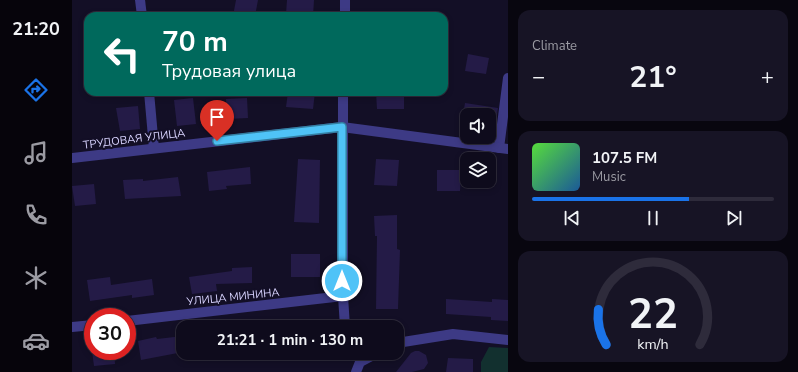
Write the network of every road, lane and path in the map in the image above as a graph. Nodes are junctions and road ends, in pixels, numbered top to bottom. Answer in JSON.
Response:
{"nodes":[{"id":1,"x":140,"y":0,"type":"edge"},
{"id":2,"x":345,"y":0,"type":"edge"},
{"id":3,"x":142,"y":12,"type":"edge"},
{"id":4,"x":345,"y":12,"type":"edge"},
{"id":5,"x":508,"y":78,"type":"edge"},
{"id":6,"x":149,"y":96,"type":"edge"},
{"id":7,"x":343,"y":96,"type":"edge"},
{"id":8,"x":342,"y":127,"type":"junction"},
{"id":9,"x":154,"y":148,"type":"junction"},
{"id":10,"x":503,"y":149,"type":"edge"},
{"id":11,"x":72,"y":158,"type":"edge"},
{"id":12,"x":342,"y":296,"type":"junction"},
{"id":13,"x":136,"y":320,"type":"edge"},
{"id":14,"x":344,"y":320,"type":"edge"},
{"id":15,"x":84,"y":326,"type":"edge"},
{"id":16,"x":72,"y":327,"type":"edge"},
{"id":17,"x":508,"y":340,"type":"edge"},
{"id":18,"x":404,"y":342,"type":"edge"}],
"edges":[{"from":1,"to":3,"type":"street"},
{"from":2,"to":4,"type":"street"},
{"from":5,"to":10,"type":"street"},
{"from":6,"to":9,"type":"street"},
{"from":7,"to":8,"type":"street"},
{"from":8,"to":9,"type":"street","name":"ТРУДОВАЯ УЛИЦА"},
{"from":8,"to":10,"type":"street","name":"ТРУДОВАЯ УЛИЦА"},
{"from":8,"to":12,"type":"street"},
{"from":9,"to":11,"type":"street","name":"ТРУДОВАЯ УЛИЦА"},
{"from":12,"to":13,"type":"street","name":"УЛИЦА МИНИНА"},
{"from":12,"to":14,"type":"street"},
{"from":15,"to":16,"type":"street"},
{"from":17,"to":18,"type":"street"}]}
